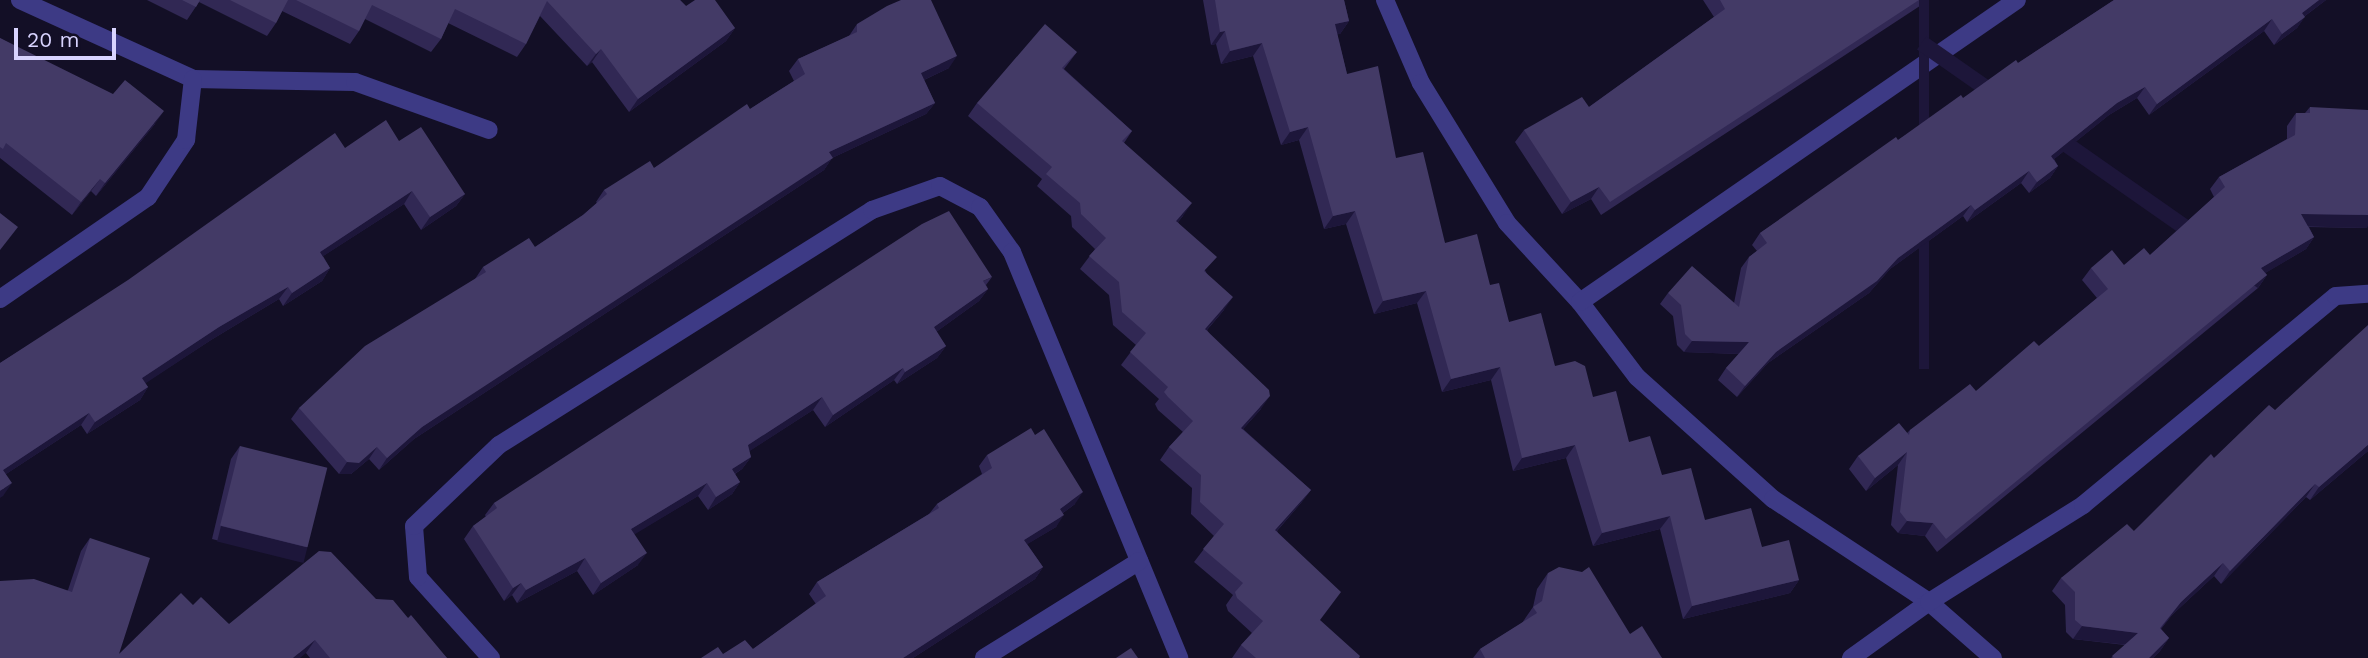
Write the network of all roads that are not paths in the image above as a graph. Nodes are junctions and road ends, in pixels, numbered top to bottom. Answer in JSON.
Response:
{"nodes":[{"id":1,"x":20,"y":0,"type":"edge"},
{"id":2,"x":1385,"y":0,"type":"edge"},
{"id":3,"x":2017,"y":0,"type":"edge"},
{"id":4,"x":193,"y":79,"type":"junction"},
{"id":5,"x":489,"y":130,"type":"dead end"},
{"id":6,"x":2368,"y":294,"type":"edge"},
{"id":7,"x":0,"y":299,"type":"edge"},
{"id":8,"x":1580,"y":302,"type":"junction"},
{"id":9,"x":1139,"y":561,"type":"junction"},
{"id":10,"x":1929,"y":602,"type":"junction"},
{"id":11,"x":491,"y":658,"type":"edge"},
{"id":12,"x":984,"y":658,"type":"edge"},
{"id":13,"x":1179,"y":658,"type":"edge"},
{"id":14,"x":1851,"y":658,"type":"edge"},
{"id":15,"x":1993,"y":658,"type":"edge"}],
"edges":[{"from":1,"to":4,"type":"street"},
{"from":2,"to":8,"type":"street"},
{"from":3,"to":8,"type":"street"},
{"from":4,"to":5,"type":"street"},
{"from":4,"to":7,"type":"street"},
{"from":6,"to":10,"type":"street"},
{"from":8,"to":10,"type":"street"},
{"from":9,"to":11,"type":"street"},
{"from":9,"to":12,"type":"street"},
{"from":9,"to":13,"type":"street"},
{"from":10,"to":14,"type":"street"},
{"from":10,"to":15,"type":"street"}]}
